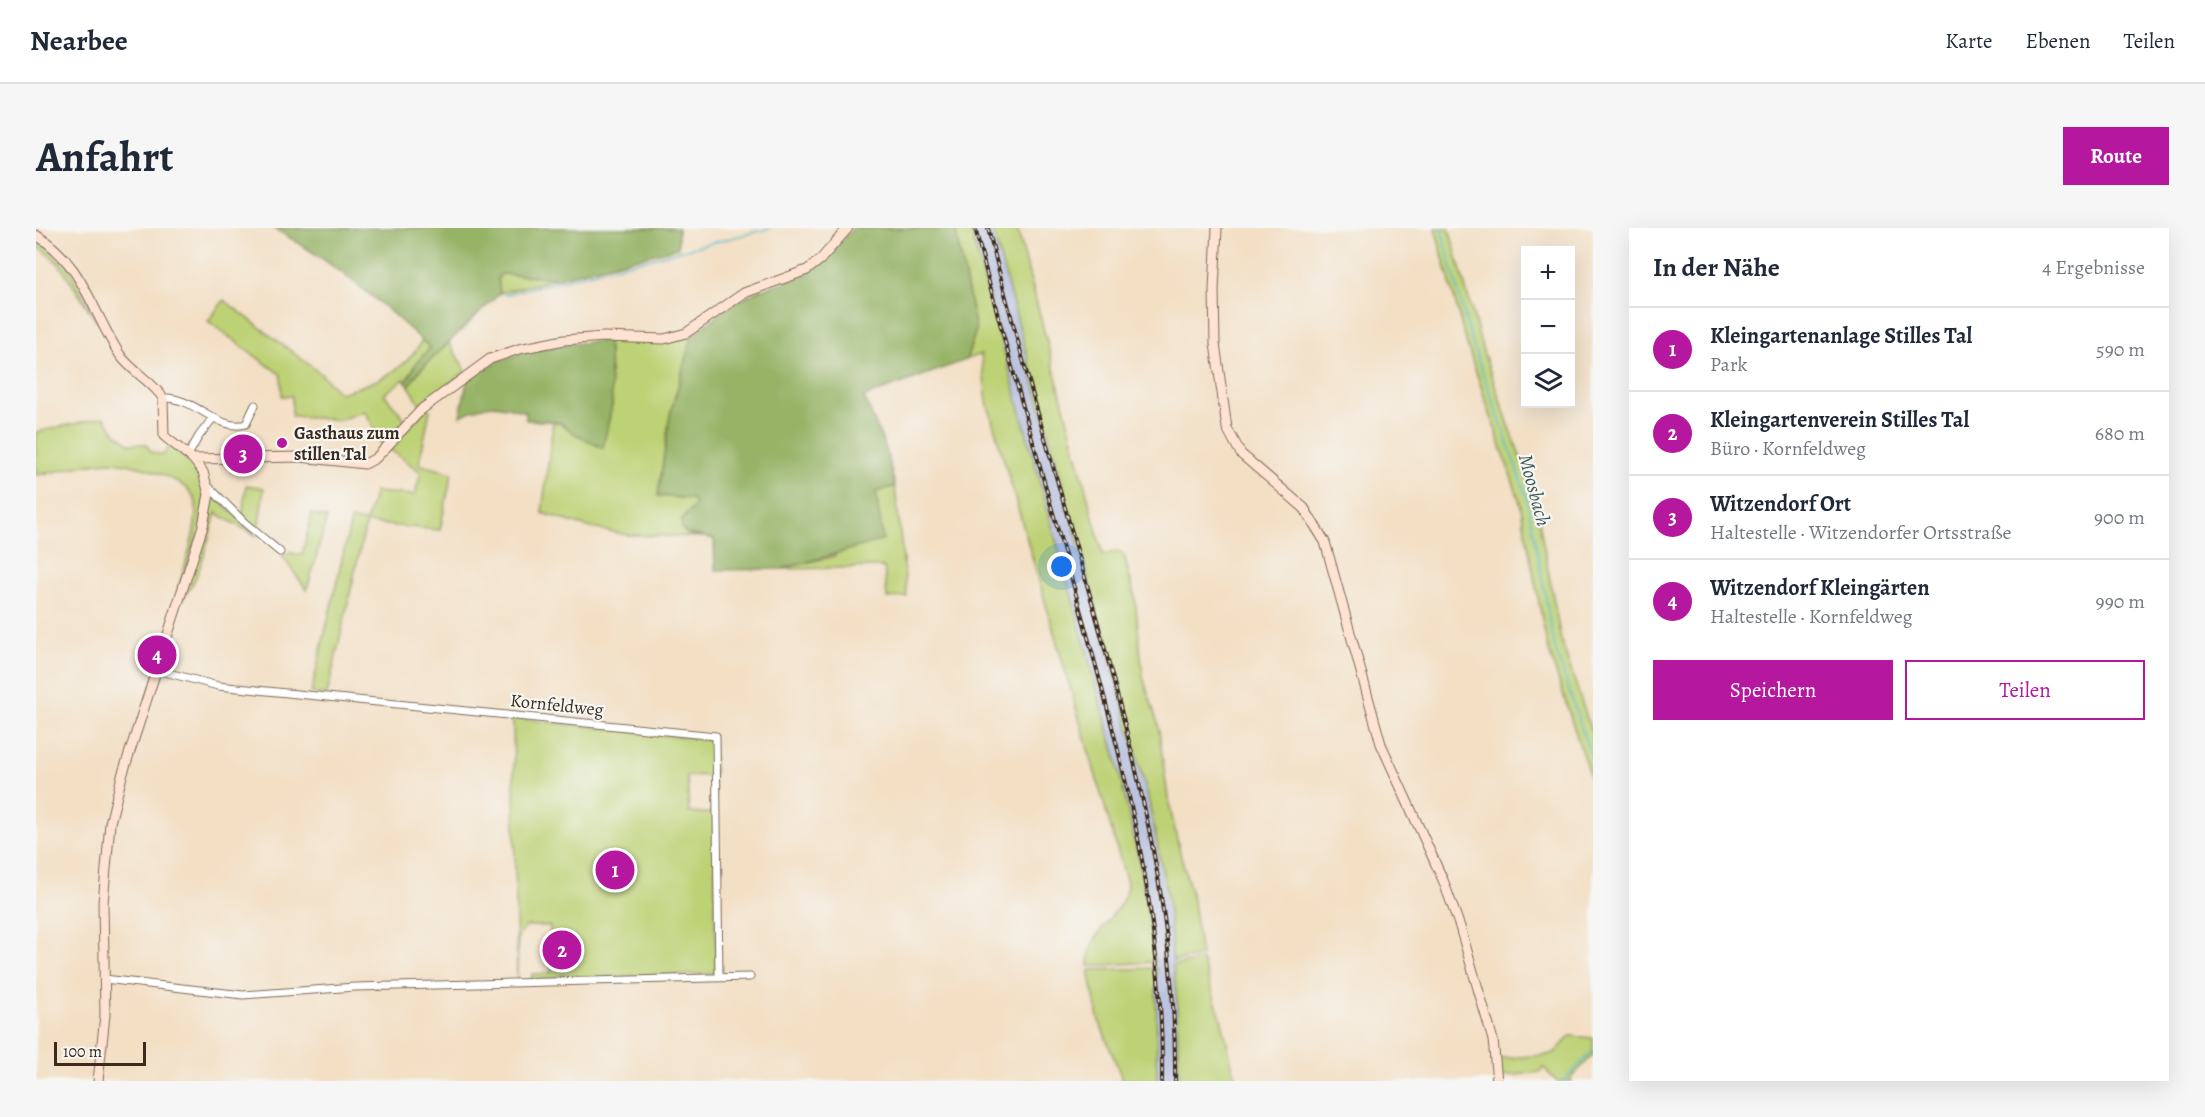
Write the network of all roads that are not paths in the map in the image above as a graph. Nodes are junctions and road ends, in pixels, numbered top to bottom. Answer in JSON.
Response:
{"nodes":[{"id":1,"x":848,"y":228,"type":"edge"},
{"id":2,"x":1217,"y":228,"type":"edge"},
{"id":3,"x":40,"y":237,"type":"edge"},
{"id":4,"x":163,"y":398,"type":"junction"},
{"id":5,"x":255,"y":405,"type":"dead end"},
{"id":6,"x":213,"y":418,"type":"junction"},
{"id":7,"x":190,"y":457,"type":"junction"},
{"id":8,"x":208,"y":486,"type":"junction"},
{"id":9,"x":280,"y":552,"type":"dead end"},
{"id":10,"x":157,"y":670,"type":"junction"},
{"id":11,"x":719,"y":977,"type":"junction"},
{"id":12,"x":750,"y":977,"type":"dead end"},
{"id":13,"x":104,"y":979,"type":"junction"},
{"id":14,"x":98,"y":1081,"type":"edge"},
{"id":15,"x":1497,"y":1081,"type":"edge"}],
"edges":[{"from":1,"to":7,"type":"street"},
{"from":2,"to":15,"type":"street"},
{"from":3,"to":4,"type":"street"},
{"from":4,"to":6,"type":"street"},
{"from":4,"to":7,"type":"street"},
{"from":5,"to":6,"type":"street"},
{"from":6,"to":7,"type":"street"},
{"from":7,"to":8,"type":"street"},
{"from":8,"to":9,"type":"street"},
{"from":8,"to":10,"type":"street"},
{"from":10,"to":11,"type":"street","name":"Kornfeldweg"},
{"from":10,"to":13,"type":"street"},
{"from":11,"to":12,"type":"street"},
{"from":11,"to":13,"type":"street"},
{"from":13,"to":14,"type":"street"}]}
